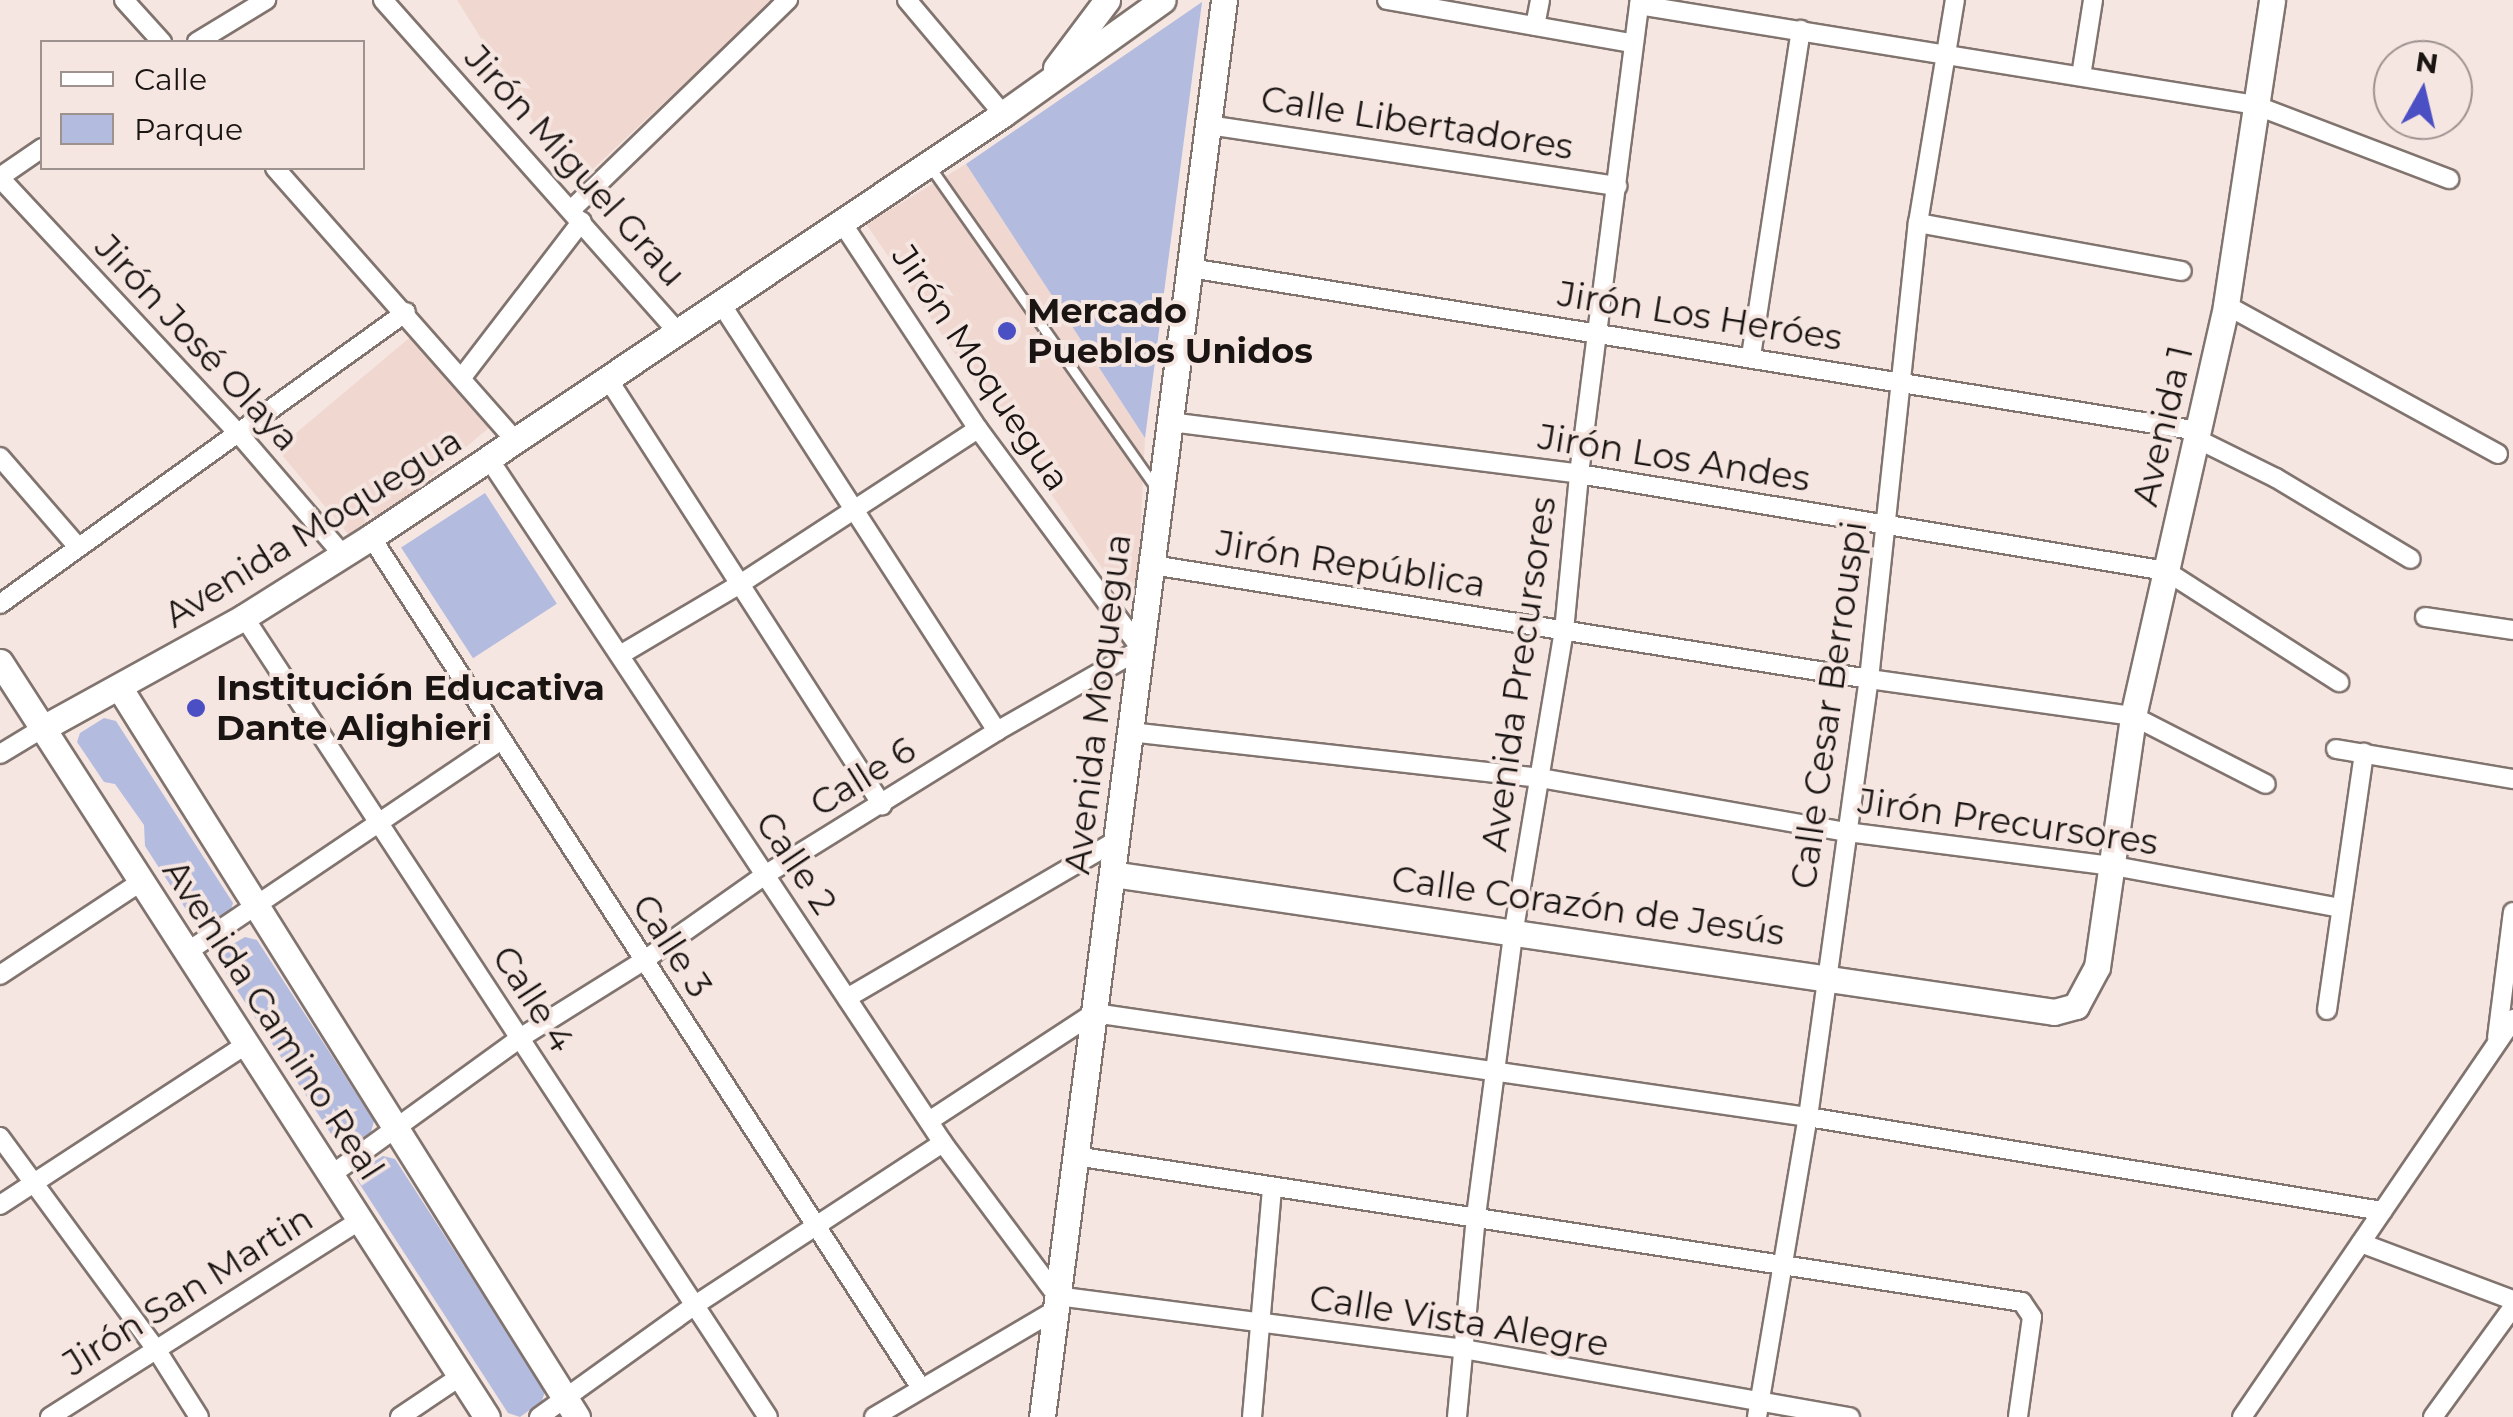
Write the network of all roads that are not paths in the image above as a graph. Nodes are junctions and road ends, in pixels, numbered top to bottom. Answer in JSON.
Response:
{"nodes":[{"id":1,"x":124,"y":0,"type":"edge"},
{"id":2,"x":266,"y":0,"type":"edge"},
{"id":3,"x":383,"y":0,"type":"edge"},
{"id":4,"x":788,"y":0,"type":"edge"},
{"id":5,"x":906,"y":0,"type":"edge"},
{"id":6,"x":1107,"y":0,"type":"edge"},
{"id":7,"x":1163,"y":0,"type":"edge"},
{"id":8,"x":1224,"y":0,"type":"edge"},
{"id":9,"x":1387,"y":0,"type":"edge"},
{"id":10,"x":1540,"y":0,"type":"edge"},
{"id":11,"x":1954,"y":0,"type":"edge"},
{"id":12,"x":2093,"y":0,"type":"edge"},
{"id":13,"x":2272,"y":0,"type":"edge"},
{"id":14,"x":1397,"y":1,"type":"edge"},
{"id":15,"x":1640,"y":2,"type":"edge"},
{"id":16,"x":1536,"y":26,"type":"junction"},
{"id":17,"x":1801,"y":30,"type":"junction"},
{"id":18,"x":160,"y":40,"type":"edge"},
{"id":19,"x":200,"y":40,"type":"edge"},
{"id":20,"x":1632,"y":43,"type":"junction"},
{"id":21,"x":1946,"y":51,"type":"junction"},
{"id":22,"x":2081,"y":76,"type":"junction"},
{"id":23,"x":2254,"y":104,"type":"junction"},
{"id":24,"x":1003,"y":114,"type":"junction"},
{"id":25,"x":1208,"y":125,"type":"junction"},
{"id":26,"x":40,"y":149,"type":"edge"},
{"id":27,"x":927,"y":161,"type":"junction"},
{"id":28,"x":277,"y":170,"type":"edge"},
{"id":29,"x":0,"y":178,"type":"edge"},
{"id":30,"x":2449,"y":179,"type":"dead end"},
{"id":31,"x":1617,"y":186,"type":"junction"},
{"id":32,"x":577,"y":215,"type":"junction"},
{"id":33,"x":840,"y":220,"type":"junction"},
{"id":34,"x":1918,"y":222,"type":"junction"},
{"id":35,"x":1190,"y":268,"type":"junction"},
{"id":36,"x":2182,"y":272,"type":"dead end"},
{"id":37,"x":720,"y":302,"type":"junction"},
{"id":38,"x":2226,"y":305,"type":"junction"},
{"id":39,"x":406,"y":312,"type":"junction"},
{"id":40,"x":677,"y":331,"type":"junction"},
{"id":41,"x":1599,"y":334,"type":"junction"},
{"id":42,"x":1751,"y":356,"type":"junction"},
{"id":43,"x":463,"y":376,"type":"junction"},
{"id":44,"x":608,"y":378,"type":"junction"},
{"id":45,"x":1904,"y":380,"type":"junction"},
{"id":46,"x":1170,"y":422,"type":"junction"},
{"id":47,"x":978,"y":428,"type":"junction"},
{"id":48,"x":239,"y":434,"type":"junction"},
{"id":49,"x":2198,"y":435,"type":"junction"},
{"id":50,"x":514,"y":439,"type":"junction"},
{"id":51,"x":2498,"y":454,"type":"dead end"},
{"id":52,"x":0,"y":457,"type":"edge"},
{"id":53,"x":489,"y":459,"type":"junction"},
{"id":54,"x":1579,"y":474,"type":"junction"},
{"id":55,"x":1161,"y":495,"type":"junction"},
{"id":56,"x":855,"y":509,"type":"junction"},
{"id":57,"x":1886,"y":526,"type":"junction"},
{"id":58,"x":371,"y":537,"type":"junction"},
{"id":59,"x":78,"y":548,"type":"junction"},
{"id":60,"x":343,"y":555,"type":"junction"},
{"id":61,"x":2411,"y":559,"type":"dead end"},
{"id":62,"x":1152,"y":565,"type":"junction"},
{"id":63,"x":2166,"y":571,"type":"junction"},
{"id":64,"x":740,"y":584,"type":"junction"},
{"id":65,"x":0,"y":604,"type":"edge"},
{"id":66,"x":2425,"y":617,"type":"dead end"},
{"id":67,"x":244,"y":618,"type":"junction"},
{"id":68,"x":2513,"y":630,"type":"edge"},
{"id":69,"x":1564,"y":631,"type":"junction"},
{"id":70,"x":1141,"y":649,"type":"junction"},
{"id":71,"x":620,"y":656,"type":"junction"},
{"id":72,"x":0,"y":662,"type":"edge"},
{"id":73,"x":1869,"y":679,"type":"junction"},
{"id":74,"x":2339,"y":682,"type":"dead end"},
{"id":75,"x":119,"y":687,"type":"junction"},
{"id":76,"x":2133,"y":716,"type":"junction"},
{"id":77,"x":42,"y":728,"type":"junction"},
{"id":78,"x":997,"y":731,"type":"junction"},
{"id":79,"x":1130,"y":732,"type":"junction"},
{"id":80,"x":500,"y":741,"type":"junction"},
{"id":81,"x":2336,"y":749,"type":"dead end"},
{"id":82,"x":2364,"y":753,"type":"junction"},
{"id":83,"x":0,"y":754,"type":"edge"},
{"id":84,"x":1540,"y":778,"type":"junction"},
{"id":85,"x":2513,"y":779,"type":"edge"},
{"id":86,"x":2266,"y":784,"type":"dead end"},
{"id":87,"x":882,"y":805,"type":"junction"},
{"id":88,"x":379,"y":824,"type":"junction"},
{"id":89,"x":1847,"y":832,"type":"junction"},
{"id":90,"x":1116,"y":840,"type":"junction"},
{"id":91,"x":2114,"y":866,"type":"junction"},
{"id":92,"x":1112,"y":874,"type":"junction"},
{"id":93,"x":766,"y":875,"type":"junction"},
{"id":94,"x":142,"y":881,"type":"junction"},
{"id":95,"x":255,"y":904,"type":"junction"},
{"id":96,"x":2341,"y":908,"type":"junction"},
{"id":97,"x":2513,"y":912,"type":"edge"},
{"id":98,"x":1514,"y":930,"type":"junction"},
{"id":99,"x":187,"y":952,"type":"junction"},
{"id":100,"x":643,"y":961,"type":"junction"},
{"id":101,"x":0,"y":975,"type":"edge"},
{"id":102,"x":1824,"y":976,"type":"junction"},
{"id":103,"x":847,"y":998,"type":"junction"},
{"id":104,"x":2327,"y":1010,"type":"dead end"},
{"id":105,"x":2054,"y":1012,"type":"joint"},
{"id":106,"x":1094,"y":1013,"type":"junction"},
{"id":107,"x":2513,"y":1019,"type":"edge"},
{"id":108,"x":520,"y":1038,"type":"junction"},
{"id":109,"x":247,"y":1044,"type":"junction"},
{"id":110,"x":2496,"y":1044,"type":"junction"},
{"id":111,"x":1496,"y":1074,"type":"junction"},
{"id":112,"x":1808,"y":1117,"type":"junction"},
{"id":113,"x":930,"y":1121,"type":"junction"},
{"id":114,"x":397,"y":1130,"type":"junction"},
{"id":115,"x":0,"y":1137,"type":"edge"},
{"id":116,"x":943,"y":1143,"type":"junction"},
{"id":117,"x":1075,"y":1156,"type":"junction"},
{"id":118,"x":331,"y":1175,"type":"junction"},
{"id":119,"x":31,"y":1183,"type":"junction"},
{"id":120,"x":1272,"y":1186,"type":"junction"},
{"id":121,"x":0,"y":1205,"type":"edge"},
{"id":122,"x":2382,"y":1211,"type":"junction"},
{"id":123,"x":1476,"y":1216,"type":"junction"},
{"id":124,"x":360,"y":1220,"type":"junction"},
{"id":125,"x":817,"y":1229,"type":"junction"},
{"id":126,"x":2361,"y":1243,"type":"junction"},
{"id":127,"x":1783,"y":1266,"type":"junction"},
{"id":128,"x":1056,"y":1303,"type":"junction"},
{"id":129,"x":2513,"y":1303,"type":"edge"},
{"id":130,"x":694,"y":1305,"type":"junction"},
{"id":131,"x":1258,"y":1324,"type":"junction"},
{"id":132,"x":156,"y":1349,"type":"junction"},
{"id":133,"x":1462,"y":1349,"type":"junction"},
{"id":134,"x":460,"y":1376,"type":"junction"},
{"id":135,"x":922,"y":1388,"type":"junction"},
{"id":136,"x":571,"y":1408,"type":"edge"},
{"id":137,"x":1758,"y":1410,"type":"edge"},
{"id":138,"x":50,"y":1417,"type":"edge"},
{"id":139,"x":199,"y":1417,"type":"edge"},
{"id":140,"x":400,"y":1417,"type":"edge"},
{"id":141,"x":487,"y":1417,"type":"edge"},
{"id":142,"x":539,"y":1417,"type":"edge"},
{"id":143,"x":768,"y":1417,"type":"edge"},
{"id":144,"x":874,"y":1417,"type":"edge"},
{"id":145,"x":1042,"y":1417,"type":"edge"},
{"id":146,"x":1252,"y":1417,"type":"edge"},
{"id":147,"x":1456,"y":1417,"type":"edge"},
{"id":148,"x":1850,"y":1417,"type":"edge"},
{"id":149,"x":2018,"y":1417,"type":"edge"},
{"id":150,"x":2242,"y":1417,"type":"edge"},
{"id":151,"x":2434,"y":1417,"type":"edge"}],
"edges":[{"from":1,"to":18,"type":"street"},
{"from":2,"to":19,"type":"street"},
{"from":3,"to":32,"type":"street","name":"Jirón Miguel Grau"},
{"from":4,"to":32,"type":"street"},
{"from":5,"to":24,"type":"street"},
{"from":6,"to":24,"type":"street","name":"Avenida Moquegua"},
{"from":7,"to":24,"type":"street","name":"Avenida Moquegua"},
{"from":8,"to":25,"type":"street","name":"Avenida Moquegua"},
{"from":9,"to":14,"type":"street"},
{"from":10,"to":16,"type":"street"},
{"from":11,"to":21,"type":"street","name":"Calle Cesar Berrouspi"},
{"from":12,"to":22,"type":"street"},
{"from":13,"to":23,"type":"street","name":"Avenida 1"},
{"from":14,"to":16,"type":"street"},
{"from":15,"to":17,"type":"street"},
{"from":15,"to":20,"type":"street","name":"Avenida Precursores"},
{"from":16,"to":20,"type":"street"},
{"from":17,"to":21,"type":"street"},
{"from":17,"to":42,"type":"street"},
{"from":20,"to":31,"type":"street","name":"Avenida Precursores"},
{"from":21,"to":22,"type":"street"},
{"from":21,"to":34,"type":"street","name":"Calle Cesar Berrouspi"},
{"from":22,"to":23,"type":"street"},
{"from":23,"to":30,"type":"street"},
{"from":23,"to":38,"type":"street","name":"Avenida 1"},
{"from":24,"to":27,"type":"street","name":"Avenida Moquegua"},
{"from":25,"to":31,"type":"street","name":"Calle Libertadores"},
{"from":25,"to":35,"type":"street","name":"Avenida Moquegua"},
{"from":26,"to":29,"type":"street"},
{"from":27,"to":33,"type":"street","name":"Avenida Moquegua"},
{"from":27,"to":55,"type":"lane"},
{"from":28,"to":39,"type":"street"},
{"from":29,"to":48,"type":"street","name":"Jirón José Olaya"},
{"from":31,"to":41,"type":"street","name":"Avenida Precursores"},
{"from":32,"to":40,"type":"street","name":"Jirón Miguel Grau"},
{"from":32,"to":43,"type":"street"},
{"from":33,"to":37,"type":"street","name":"Avenida Moquegua"},
{"from":33,"to":47,"type":"street","name":"Jirón Moquegua"},
{"from":34,"to":36,"type":"street"},
{"from":34,"to":45,"type":"street","name":"Calle Cesar Berrouspi"},
{"from":35,"to":41,"type":"street","name":"Jirón Los Heróes"},
{"from":35,"to":46,"type":"street","name":"Avenida Moquegua"},
{"from":37,"to":40,"type":"street","name":"Avenida Moquegua"},
{"from":37,"to":56,"type":"street"},
{"from":38,"to":49,"type":"street","name":"Avenida 1"},
{"from":38,"to":51,"type":"street"},
{"from":39,"to":43,"type":"street"},
{"from":39,"to":48,"type":"street"},
{"from":40,"to":44,"type":"street","name":"Avenida Moquegua"},
{"from":41,"to":42,"type":"street","name":"Jirón Los Heróes"},
{"from":41,"to":54,"type":"street","name":"Avenida Precursores"},
{"from":42,"to":45,"type":"street","name":"Jirón Los Heróes"},
{"from":43,"to":50,"type":"street"},
{"from":44,"to":50,"type":"street","name":"Avenida Moquegua"},
{"from":44,"to":64,"type":"street"},
{"from":45,"to":49,"type":"street","name":"Jirón Los Heróes"},
{"from":45,"to":57,"type":"street","name":"Calle Cesar Berrouspi"},
{"from":46,"to":54,"type":"street","name":"Jirón Los Andes"},
{"from":46,"to":55,"type":"street","name":"Avenida Moquegua"},
{"from":47,"to":56,"type":"street"},
{"from":47,"to":70,"type":"street","name":"Jirón Moquegua"},
{"from":48,"to":59,"type":"street"},
{"from":48,"to":60,"type":"street","name":"Jirón José Olaya"},
{"from":49,"to":61,"type":"street","name":"Jirón Los Heróes"},
{"from":49,"to":63,"type":"street","name":"Avenida 1"},
{"from":50,"to":53,"type":"street","name":"Avenida Moquegua"},
{"from":52,"to":59,"type":"street"},
{"from":53,"to":58,"type":"street","name":"Avenida Moquegua"},
{"from":53,"to":71,"type":"street","name":"Calle 2"},
{"from":54,"to":57,"type":"street","name":"Jirón Los Andes"},
{"from":54,"to":69,"type":"street","name":"Avenida Precursores"},
{"from":55,"to":62,"type":"street","name":"Avenida Moquegua"},
{"from":56,"to":64,"type":"street"},
{"from":56,"to":78,"type":"street"},
{"from":57,"to":63,"type":"street","name":"Jirón Los Andes"},
{"from":57,"to":73,"type":"street","name":"Calle Cesar Berrouspi"},
{"from":58,"to":60,"type":"street","name":"Avenida Moquegua"},
{"from":58,"to":80,"type":"street","name":"Calle 3"},
{"from":59,"to":65,"type":"street"},
{"from":60,"to":67,"type":"street","name":"Avenida Moquegua"},
{"from":62,"to":69,"type":"street","name":"Jirón República"},
{"from":62,"to":70,"type":"street","name":"Avenida Moquegua"},
{"from":63,"to":74,"type":"street"},
{"from":63,"to":76,"type":"street","name":"Avenida 1"},
{"from":64,"to":71,"type":"street"},
{"from":64,"to":87,"type":"street"},
{"from":66,"to":68,"type":"street"},
{"from":67,"to":75,"type":"street","name":"Avenida Moquegua"},
{"from":67,"to":88,"type":"street","name":"Calle 4"},
{"from":69,"to":73,"type":"street","name":"Jirón República"},
{"from":69,"to":84,"type":"street","name":"Avenida Precursores"},
{"from":70,"to":78,"type":"street","name":"Calle 6"},
{"from":70,"to":79,"type":"street","name":"Avenida Moquegua"},
{"from":71,"to":93,"type":"street","name":"Calle 2"},
{"from":72,"to":77,"type":"street","name":"Avenida Camino Real"},
{"from":73,"to":76,"type":"street","name":"Jirón República"},
{"from":73,"to":89,"type":"street","name":"Calle Cesar Berrouspi"},
{"from":75,"to":77,"type":"street","name":"Avenida Moquegua"},
{"from":75,"to":95,"type":"street"},
{"from":76,"to":86,"type":"street","name":"Jirón República"},
{"from":76,"to":91,"type":"street","name":"Avenida 1"},
{"from":77,"to":83,"type":"street","name":"Avenida Moquegua"},
{"from":77,"to":94,"type":"street","name":"Avenida Camino Real"},
{"from":78,"to":87,"type":"street","name":"Calle 6"},
{"from":79,"to":84,"type":"street","name":"Jirón Precursores"},
{"from":79,"to":90,"type":"street","name":"Avenida Moquegua"},
{"from":80,"to":88,"type":"street"},
{"from":80,"to":100,"type":"street","name":"Calle 3"},
{"from":81,"to":82,"type":"street"},
{"from":82,"to":85,"type":"street"},
{"from":82,"to":96,"type":"street"},
{"from":84,"to":89,"type":"street","name":"Jirón Precursores"},
{"from":84,"to":98,"type":"street","name":"Avenida Precursores"},
{"from":87,"to":93,"type":"street","name":"Calle 6"},
{"from":88,"to":95,"type":"street"},
{"from":88,"to":108,"type":"street","name":"Calle 4"},
{"from":89,"to":91,"type":"street","name":"Jirón Precursores"},
{"from":89,"to":102,"type":"street","name":"Calle Cesar Berrouspi"},
{"from":90,"to":92,"type":"street","name":"Avenida Moquegua"},
{"from":90,"to":103,"type":"street"},
{"from":91,"to":96,"type":"street","name":"Jirón Precursores"},
{"from":91,"to":105,"type":"street","name":"Avenida 1"},
{"from":92,"to":98,"type":"street","name":"Calle Corazón de Jesús"},
{"from":92,"to":106,"type":"street","name":"Avenida Moquegua"},
{"from":93,"to":100,"type":"street","name":"Calle 6"},
{"from":93,"to":103,"type":"street","name":"Calle 2"},
{"from":94,"to":99,"type":"street","name":"Avenida Camino Real"},
{"from":94,"to":101,"type":"street"},
{"from":95,"to":99,"type":"street"},
{"from":95,"to":114,"type":"street"},
{"from":96,"to":104,"type":"street"},
{"from":97,"to":110,"type":"street"},
{"from":98,"to":102,"type":"street","name":"Calle Corazón de Jesús"},
{"from":98,"to":111,"type":"street","name":"Avenida Precursores"},
{"from":99,"to":109,"type":"street","name":"Avenida Camino Real"},
{"from":100,"to":108,"type":"street","name":"Calle 6"},
{"from":100,"to":125,"type":"street","name":"Calle 3"},
{"from":102,"to":105,"type":"street","name":"Calle Corazón de Jesús"},
{"from":102,"to":112,"type":"street","name":"Calle Cesar Berrouspi"},
{"from":103,"to":113,"type":"street","name":"Calle 2"},
{"from":106,"to":111,"type":"street"},
{"from":106,"to":113,"type":"street"},
{"from":106,"to":117,"type":"street","name":"Avenida Moquegua"},
{"from":107,"to":110,"type":"street"},
{"from":108,"to":114,"type":"street","name":"Calle 6"},
{"from":108,"to":130,"type":"street","name":"Calle 4"},
{"from":109,"to":118,"type":"street","name":"Avenida Camino Real"},
{"from":109,"to":119,"type":"street"},
{"from":110,"to":122,"type":"street"},
{"from":111,"to":112,"type":"street"},
{"from":111,"to":123,"type":"street","name":"Avenida Precursores"},
{"from":112,"to":122,"type":"street"},
{"from":112,"to":127,"type":"street","name":"Calle Cesar Berrouspi"},
{"from":113,"to":116,"type":"street","name":"Calle 2"},
{"from":114,"to":118,"type":"street","name":"Calle 6"},
{"from":114,"to":136,"type":"street"},
{"from":115,"to":119,"type":"street"},
{"from":116,"to":125,"type":"street"},
{"from":116,"to":128,"type":"street","name":"Calle 2"},
{"from":117,"to":120,"type":"street"},
{"from":117,"to":128,"type":"street","name":"Avenida Moquegua"},
{"from":118,"to":124,"type":"street","name":"Avenida Camino Real"},
{"from":119,"to":121,"type":"street"},
{"from":119,"to":132,"type":"street"},
{"from":120,"to":123,"type":"street"},
{"from":120,"to":131,"type":"street"},
{"from":122,"to":126,"type":"street"},
{"from":123,"to":127,"type":"street"},
{"from":123,"to":133,"type":"street","name":"Avenida Precursores"},
{"from":124,"to":132,"type":"street","name":"Jirón San Martin"},
{"from":124,"to":134,"type":"street","name":"Avenida Camino Real"},
{"from":125,"to":130,"type":"street"},
{"from":125,"to":135,"type":"street","name":"Calle 3"},
{"from":126,"to":129,"type":"street"},
{"from":126,"to":150,"type":"street"},
{"from":127,"to":137,"type":"street","name":"Calle Cesar Berrouspi"},
{"from":127,"to":149,"type":"street"},
{"from":128,"to":131,"type":"street","name":"Calle Vista Alegre"},
{"from":128,"to":135,"type":"street"},
{"from":128,"to":145,"type":"street","name":"Avenida Moquegua"},
{"from":129,"to":151,"type":"street"},
{"from":130,"to":136,"type":"street"},
{"from":130,"to":143,"type":"street","name":"Calle 4"},
{"from":131,"to":133,"type":"street","name":"Calle Vista Alegre"},
{"from":131,"to":146,"type":"street"},
{"from":132,"to":138,"type":"street","name":"Jirón San Martin"},
{"from":132,"to":139,"type":"street"},
{"from":133,"to":137,"type":"street","name":"Calle Vista Alegre"},
{"from":133,"to":147,"type":"street","name":"Avenida Precursores"},
{"from":134,"to":140,"type":"street"},
{"from":134,"to":141,"type":"street","name":"Avenida Camino Real"},
{"from":135,"to":144,"type":"street"},
{"from":136,"to":142,"type":"street"},
{"from":137,"to":148,"type":"street","name":"Calle Vista Alegre"}]}
